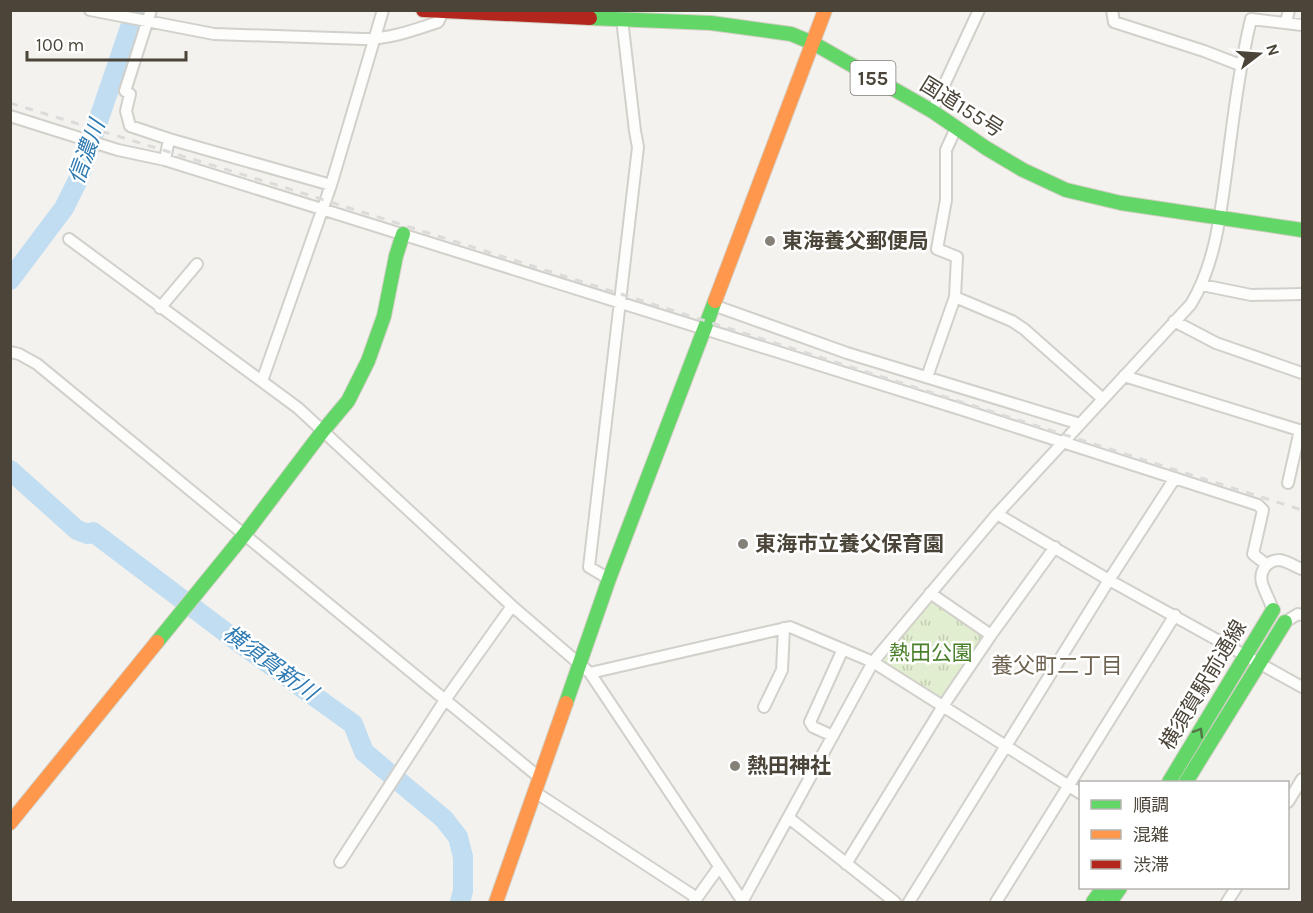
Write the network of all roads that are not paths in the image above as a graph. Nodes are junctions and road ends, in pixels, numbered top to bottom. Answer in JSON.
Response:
{"nodes":[{"id":1,"x":90,"y":10,"type":"edge"},
{"id":2,"x":383,"y":10,"type":"edge"},
{"id":3,"x":423,"y":10,"type":"edge"},
{"id":4,"x":825,"y":10,"type":"edge"},
{"id":5,"x":979,"y":10,"type":"edge"},
{"id":6,"x":1112,"y":10,"type":"edge"},
{"id":7,"x":1289,"y":10,"type":"edge"},
{"id":8,"x":443,"y":12,"type":"junction"},
{"id":9,"x":598,"y":15,"type":"edge"},
{"id":10,"x":148,"y":17,"type":"edge"},
{"id":11,"x":622,"y":19,"type":"junction"},
{"id":12,"x":1286,"y":22,"type":"junction"},
{"id":13,"x":1302,"y":25,"type":"edge"},
{"id":14,"x":376,"y":39,"type":"junction"},
{"id":15,"x":813,"y":43,"type":"junction"},
{"id":16,"x":1240,"y":64,"type":"junction"},
{"id":17,"x":932,"y":111,"type":"junction"},
{"id":18,"x":10,"y":116,"type":"edge"},
{"id":19,"x":956,"y":128,"type":"junction"},
{"id":20,"x":169,"y":139,"type":"junction"},
{"id":21,"x":165,"y":160,"type":"junction"},
{"id":22,"x":331,"y":185,"type":"junction"},
{"id":23,"x":322,"y":209,"type":"junction"},
{"id":24,"x":1221,"y":218,"type":"junction"},
{"id":25,"x":1302,"y":230,"type":"edge"},
{"id":26,"x":403,"y":234,"type":"junction"},
{"id":27,"x":69,"y":239,"type":"dead end"},
{"id":28,"x":197,"y":264,"type":"dead end"},
{"id":29,"x":1202,"y":285,"type":"junction"},
{"id":30,"x":1302,"y":294,"type":"edge"},
{"id":31,"x":955,"y":297,"type":"junction"},
{"id":32,"x":620,"y":304,"type":"junction"},
{"id":33,"x":713,"y":305,"type":"junction"},
{"id":34,"x":160,"y":308,"type":"junction"},
{"id":35,"x":1174,"y":321,"type":"junction"},
{"id":36,"x":705,"y":329,"type":"junction"},
{"id":37,"x":10,"y":352,"type":"edge"},
{"id":38,"x":1302,"y":373,"type":"edge"},
{"id":39,"x":1124,"y":376,"type":"junction"},
{"id":40,"x":927,"y":377,"type":"junction"},
{"id":41,"x":262,"y":381,"type":"junction"},
{"id":42,"x":1103,"y":399,"type":"junction"},
{"id":43,"x":1080,"y":424,"type":"junction"},
{"id":44,"x":1301,"y":431,"type":"edge"},
{"id":45,"x":322,"y":432,"type":"junction"},
{"id":46,"x":1062,"y":442,"type":"junction"},
{"id":47,"x":1175,"y":478,"type":"junction"},
{"id":48,"x":1288,"y":483,"type":"dead end"},
{"id":49,"x":997,"y":514,"type":"junction"},
{"id":50,"x":244,"y":535,"type":"junction"},
{"id":51,"x":1055,"y":547,"type":"junction"},
{"id":52,"x":1267,"y":565,"type":"junction"},
{"id":53,"x":1302,"y":569,"type":"edge"},
{"id":54,"x":609,"y":579,"type":"junction"},
{"id":55,"x":1109,"y":580,"type":"junction"},
{"id":56,"x":930,"y":593,"type":"junction"},
{"id":57,"x":512,"y":606,"type":"junction"},
{"id":58,"x":1272,"y":610,"type":"joint"},
{"id":59,"x":1175,"y":615,"type":"junction"},
{"id":60,"x":1302,"y":615,"type":"edge"},
{"id":61,"x":1285,"y":622,"type":"joint"},
{"id":62,"x":784,"y":628,"type":"junction"},
{"id":63,"x":991,"y":635,"type":"junction"},
{"id":64,"x":843,"y":649,"type":"junction"},
{"id":65,"x":1246,"y":655,"type":"junction"},
{"id":66,"x":579,"y":662,"type":"junction"},
{"id":67,"x":873,"y":662,"type":"junction"},
{"id":68,"x":1260,"y":663,"type":"junction"},
{"id":69,"x":590,"y":673,"type":"junction"},
{"id":70,"x":1302,"y":687,"type":"edge"},
{"id":71,"x":445,"y":700,"type":"junction"},
{"id":72,"x":943,"y":706,"type":"junction"},
{"id":73,"x":764,"y":707,"type":"dead end"},
{"id":74,"x":833,"y":736,"type":"junction"},
{"id":75,"x":1005,"y":746,"type":"junction"},
{"id":76,"x":540,"y":778,"type":"junction"},
{"id":77,"x":1302,"y":779,"type":"edge"},
{"id":78,"x":1170,"y":781,"type":"edge"},
{"id":79,"x":1187,"y":781,"type":"edge"},
{"id":80,"x":1069,"y":786,"type":"junction"},
{"id":81,"x":535,"y":792,"type":"junction"},
{"id":82,"x":1079,"y":792,"type":"edge"},
{"id":83,"x":1294,"y":798,"type":"edge"},
{"id":84,"x":789,"y":818,"type":"junction"},
{"id":85,"x":10,"y":823,"type":"edge"},
{"id":86,"x":340,"y":862,"type":"dead end"},
{"id":87,"x":846,"y":864,"type":"junction"},
{"id":88,"x":719,"y":867,"type":"junction"},
{"id":89,"x":1102,"y":889,"type":"edge"},
{"id":90,"x":1119,"y":889,"type":"edge"},
{"id":91,"x":1233,"y":889,"type":"edge"},
{"id":92,"x":696,"y":900,"type":"edge"},
{"id":93,"x":743,"y":902,"type":"edge"},
{"id":94,"x":496,"y":903,"type":"edge"},
{"id":95,"x":895,"y":903,"type":"edge"},
{"id":96,"x":909,"y":903,"type":"edge"},
{"id":97,"x":996,"y":903,"type":"edge"},
{"id":98,"x":1093,"y":903,"type":"edge"},
{"id":99,"x":1110,"y":903,"type":"edge"},
{"id":100,"x":1227,"y":903,"type":"edge"}],
"edges":[{"from":1,"to":10,"type":"street"},
{"from":2,"to":14,"type":"street"},
{"from":3,"to":8,"type":"main road","name":"国道155号","number":"155"},
{"from":4,"to":15,"type":"main road"},
{"from":5,"to":17,"type":"street"},
{"from":6,"to":16,"type":"street"},
{"from":7,"to":12,"type":"street"},
{"from":8,"to":9,"type":"main road","name":"国道155号","number":"155"},
{"from":8,"to":14,"type":"street"},
{"from":9,"to":11,"type":"main road","name":"国道155号","number":"155"},
{"from":10,"to":14,"type":"street"},
{"from":10,"to":20,"type":"street"},
{"from":11,"to":15,"type":"main road","name":"国道155号","number":"155"},
{"from":11,"to":32,"type":"street"},
{"from":12,"to":13,"type":"street"},
{"from":12,"to":16,"type":"street"},
{"from":14,"to":22,"type":"street"},
{"from":15,"to":17,"type":"main road","name":"国道155号","number":"155"},
{"from":15,"to":33,"type":"main road"},
{"from":16,"to":24,"type":"street"},
{"from":17,"to":19,"type":"main road","name":"国道155号","number":"155"},
{"from":18,"to":21,"type":"street"},
{"from":19,"to":24,"type":"main road","name":"国道155号","number":"155"},
{"from":19,"to":31,"type":"street"},
{"from":20,"to":21,"type":"street"},
{"from":20,"to":22,"type":"street"},
{"from":21,"to":23,"type":"street"},
{"from":22,"to":23,"type":"street"},
{"from":23,"to":26,"type":"street"},
{"from":23,"to":41,"type":"street"},
{"from":24,"to":25,"type":"main road","name":"国道155号","number":"155"},
{"from":24,"to":29,"type":"street"},
{"from":26,"to":32,"type":"street"},
{"from":26,"to":45,"type":"main road"},
{"from":27,"to":34,"type":"street"},
{"from":28,"to":34,"type":"street"},
{"from":29,"to":30,"type":"street"},
{"from":29,"to":35,"type":"street"},
{"from":31,"to":40,"type":"street"},
{"from":31,"to":42,"type":"street"},
{"from":32,"to":36,"type":"street"},
{"from":32,"to":54,"type":"street"},
{"from":33,"to":36,"type":"main road"},
{"from":33,"to":40,"type":"street"},
{"from":34,"to":41,"type":"street"},
{"from":35,"to":38,"type":"street"},
{"from":35,"to":39,"type":"street"},
{"from":36,"to":46,"type":"street"},
{"from":36,"to":54,"type":"main road"},
{"from":37,"to":50,"type":"street"},
{"from":39,"to":42,"type":"street"},
{"from":39,"to":44,"type":"street"},
{"from":40,"to":43,"type":"street"},
{"from":41,"to":45,"type":"street"},
{"from":42,"to":43,"type":"street"},
{"from":43,"to":46,"type":"street"},
{"from":44,"to":48,"type":"street"},
{"from":45,"to":50,"type":"main road"},
{"from":45,"to":57,"type":"street"},
{"from":46,"to":47,"type":"street"},
{"from":46,"to":49,"type":"street"},
{"from":47,"to":52,"type":"street"},
{"from":47,"to":55,"type":"street"},
{"from":49,"to":51,"type":"street"},
{"from":49,"to":56,"type":"street"},
{"from":50,"to":71,"type":"street"},
{"from":50,"to":85,"type":"main road"},
{"from":51,"to":55,"type":"street"},
{"from":51,"to":63,"type":"street"},
{"from":52,"to":53,"type":"street"},
{"from":52,"to":58,"type":"street"},
{"from":54,"to":66,"type":"main road"},
{"from":55,"to":59,"type":"street"},
{"from":55,"to":75,"type":"street"},
{"from":56,"to":63,"type":"street"},
{"from":56,"to":67,"type":"street"},
{"from":57,"to":66,"type":"street"},
{"from":57,"to":71,"type":"street"},
{"from":58,"to":65,"type":"main road","name":"横須賀駅前通線"},
{"from":59,"to":65,"type":"street"},
{"from":59,"to":80,"type":"street"},
{"from":60,"to":61,"type":"street"},
{"from":61,"to":68,"type":"main road","name":"横須賀駅前通線"},
{"from":62,"to":64,"type":"street"},
{"from":62,"to":69,"type":"street"},
{"from":62,"to":73,"type":"street"},
{"from":63,"to":72,"type":"street"},
{"from":64,"to":67,"type":"street"},
{"from":64,"to":74,"type":"street"},
{"from":65,"to":68,"type":"street"},
{"from":78,"to":65,"type":"main road","name":"横須賀駅前通線","one_way":true},
{"from":66,"to":69,"type":"street"},
{"from":66,"to":76,"type":"main road"},
{"from":67,"to":72,"type":"street"},
{"from":67,"to":74,"type":"street"},
{"from":68,"to":70,"type":"street"},
{"from":68,"to":79,"type":"main road","name":"横須賀駅前通線"},
{"from":69,"to":88,"type":"street"},
{"from":71,"to":76,"type":"street"},
{"from":71,"to":86,"type":"street"},
{"from":72,"to":75,"type":"street"},
{"from":72,"to":87,"type":"street"},
{"from":74,"to":84,"type":"street"},
{"from":75,"to":80,"type":"street"},
{"from":75,"to":96,"type":"street"},
{"from":76,"to":81,"type":"main road"},
{"from":77,"to":83,"type":"street"},
{"from":80,"to":82,"type":"street"},
{"from":80,"to":97,"type":"street"},
{"from":81,"to":92,"type":"street"},
{"from":81,"to":94,"type":"main road"},
{"from":84,"to":87,"type":"street"},
{"from":84,"to":93,"type":"street"},
{"from":87,"to":95,"type":"street"},
{"from":88,"to":92,"type":"street"},
{"from":88,"to":93,"type":"street"},
{"from":89,"to":98,"type":"main road"},
{"from":90,"to":99,"type":"main road"},
{"from":91,"to":100,"type":"street"}]}
